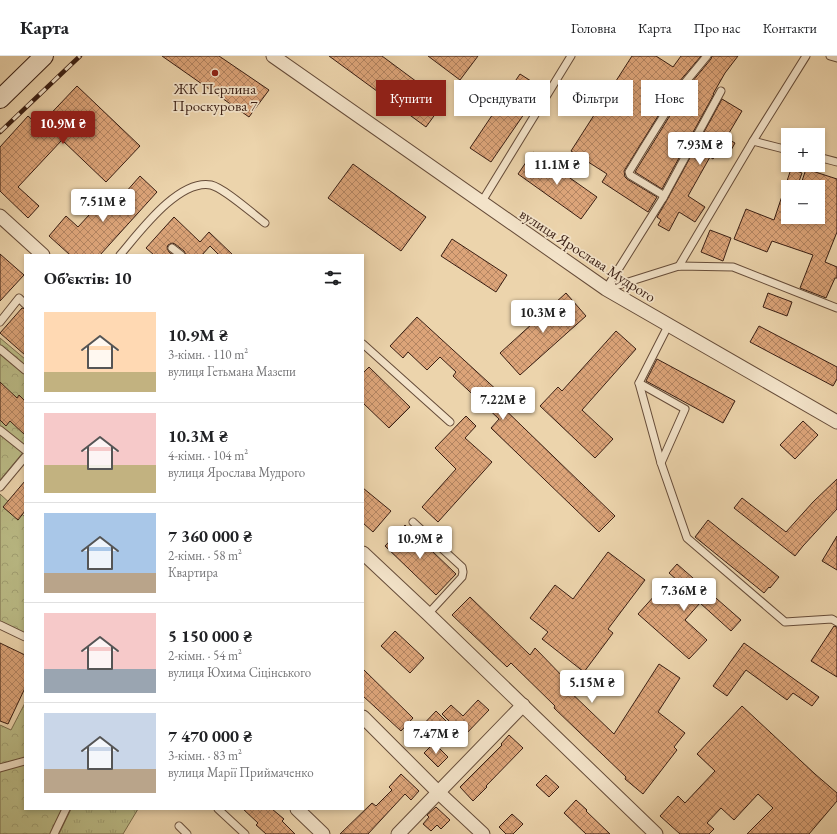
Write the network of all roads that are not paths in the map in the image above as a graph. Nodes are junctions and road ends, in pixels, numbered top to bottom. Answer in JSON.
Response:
{"nodes":[{"id":1,"x":44,"y":56,"type":"edge"},
{"id":2,"x":273,"y":56,"type":"edge"},
{"id":3,"x":571,"y":56,"type":"edge"},
{"id":4,"x":707,"y":56,"type":"edge"},
{"id":5,"x":806,"y":56,"type":"edge"},
{"id":6,"x":830,"y":56,"type":"edge"},
{"id":7,"x":837,"y":58,"type":"edge"},
{"id":8,"x":721,"y":91,"type":"dead end"},
{"id":9,"x":0,"y":99,"type":"edge"},
{"id":10,"x":753,"y":141,"type":"junction"},
{"id":11,"x":781,"y":148,"type":"edge"},
{"id":12,"x":825,"y":159,"type":"edge"},
{"id":13,"x":837,"y":162,"type":"edge"},
{"id":14,"x":663,"y":198,"type":"junction"},
{"id":15,"x":481,"y":203,"type":"junction"},
{"id":16,"x":0,"y":216,"type":"edge"},
{"id":17,"x":265,"y":223,"type":"dead end"},
{"id":18,"x":172,"y":248,"type":"dead end"},
{"id":19,"x":42,"y":254,"type":"edge"},
{"id":20,"x":121,"y":254,"type":"edge"},
{"id":21,"x":180,"y":254,"type":"edge"},
{"id":22,"x":679,"y":266,"type":"junction"},
{"id":23,"x":606,"y":289,"type":"junction"},
{"id":24,"x":24,"y":303,"type":"edge"},
{"id":25,"x":837,"y":308,"type":"edge"},
{"id":26,"x":0,"y":322,"type":"edge"},
{"id":27,"x":668,"y":326,"type":"junction"},
{"id":28,"x":364,"y":345,"type":"edge"},
{"id":29,"x":0,"y":349,"type":"edge"},
{"id":30,"x":24,"y":369,"type":"edge"},
{"id":31,"x":639,"y":383,"type":"junction"},
{"id":32,"x":450,"y":422,"type":"dead end"},
{"id":33,"x":837,"y":422,"type":"edge"},
{"id":34,"x":0,"y":430,"type":"edge"},
{"id":35,"x":24,"y":449,"type":"edge"},
{"id":36,"x":24,"y":458,"type":"edge"},
{"id":37,"x":661,"y":462,"type":"junction"},
{"id":38,"x":0,"y":487,"type":"edge"},
{"id":39,"x":413,"y":522,"type":"dead end"},
{"id":40,"x":364,"y":554,"type":"edge"},
{"id":41,"x":428,"y":614,"type":"junction"},
{"id":42,"x":837,"y":622,"type":"edge"},
{"id":43,"x":0,"y":625,"type":"edge"},
{"id":44,"x":24,"y":637,"type":"edge"},
{"id":45,"x":522,"y":705,"type":"junction"},
{"id":46,"x":364,"y":718,"type":"edge"},
{"id":47,"x":24,"y":761,"type":"edge"},
{"id":48,"x":0,"y":768,"type":"edge"},
{"id":49,"x":438,"y":792,"type":"junction"},
{"id":50,"x":66,"y":810,"type":"edge"},
{"id":51,"x":219,"y":810,"type":"edge"},
{"id":52,"x":298,"y":810,"type":"edge"},
{"id":53,"x":178,"y":826,"type":"dead end"},
{"id":54,"x":54,"y":834,"type":"edge"},
{"id":55,"x":186,"y":834,"type":"edge"},
{"id":56,"x":245,"y":834,"type":"edge"},
{"id":57,"x":323,"y":834,"type":"edge"},
{"id":58,"x":398,"y":834,"type":"edge"},
{"id":59,"x":483,"y":834,"type":"edge"},
{"id":60,"x":656,"y":834,"type":"edge"}],
"edges":[{"from":1,"to":9,"type":"main road"},
{"from":2,"to":15,"type":"street","name":"вулиця Ярослава Мудрого"},
{"from":3,"to":15,"type":"lane"},
{"from":4,"to":14,"type":"lane"},
{"from":5,"to":10,"type":"lane"},
{"from":6,"to":7,"type":"lane"},
{"from":8,"to":14,"type":"lane"},
{"from":10,"to":11,"type":"lane"},
{"from":10,"to":22,"type":"lane"},
{"from":12,"to":13,"type":"lane"},
{"from":14,"to":23,"type":"lane"},
{"from":15,"to":23,"type":"street","name":"вулиця Ярослава Мудрого"},
{"from":16,"to":19,"type":"street"},
{"from":17,"to":20,"type":"lane"},
{"from":18,"to":21,"type":"lane"},
{"from":22,"to":23,"type":"lane"},
{"from":22,"to":25,"type":"lane"},
{"from":23,"to":27,"type":"street","name":"вулиця Ярослава Мудрого"},
{"from":24,"to":26,"type":"lane"},
{"from":27,"to":31,"type":"lane"},
{"from":27,"to":33,"type":"street","name":"вулиця Ярослава Мудрого"},
{"from":28,"to":32,"type":"lane"},
{"from":29,"to":30,"type":"lane"},
{"from":31,"to":37,"type":"lane"},
{"from":31,"to":37,"type":"lane"},
{"from":34,"to":35,"type":"lane"},
{"from":36,"to":38,"type":"lane"},
{"from":37,"to":42,"type":"lane"},
{"from":39,"to":41,"type":"lane"},
{"from":40,"to":41,"type":"street"},
{"from":41,"to":45,"type":"street"},
{"from":43,"to":44,"type":"lane"},
{"from":45,"to":49,"type":"street"},
{"from":45,"to":60,"type":"street"},
{"from":46,"to":49,"type":"street"},
{"from":47,"to":48,"type":"lane"},
{"from":49,"to":58,"type":"street"},
{"from":49,"to":59,"type":"street"},
{"from":50,"to":54,"type":"lane"},
{"from":51,"to":56,"type":"lane"},
{"from":52,"to":57,"type":"street"},
{"from":53,"to":55,"type":"lane"}]}
